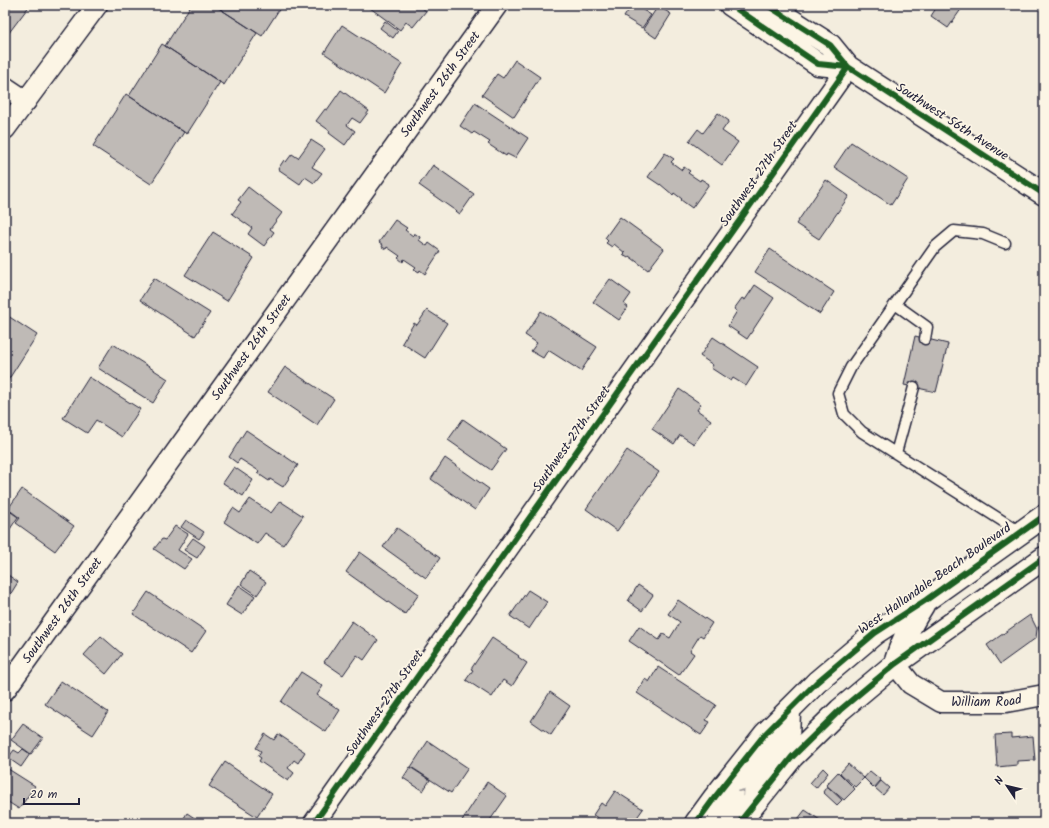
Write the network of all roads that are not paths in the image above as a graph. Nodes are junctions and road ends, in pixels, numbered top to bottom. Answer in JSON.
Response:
{"nodes":[{"id":1,"x":97,"y":5,"type":"edge"},
{"id":2,"x":497,"y":5,"type":"edge"},
{"id":3,"x":731,"y":5,"type":"edge"},
{"id":4,"x":766,"y":5,"type":"edge"},
{"id":5,"x":848,"y":67,"type":"junction"},
{"id":6,"x":5,"y":87,"type":"edge"},
{"id":7,"x":26,"y":101,"type":"junction"},
{"id":8,"x":5,"y":129,"type":"edge"},
{"id":9,"x":1044,"y":194,"type":"edge"},
{"id":10,"x":1005,"y":243,"type":"dead end"},
{"id":11,"x":895,"y":304,"type":"junction"},
{"id":12,"x":925,"y":339,"type":"dead end"},
{"id":13,"x":914,"y":387,"type":"dead end"},
{"id":14,"x":896,"y":453,"type":"junction"},
{"id":15,"x":1044,"y":516,"type":"edge"},
{"id":16,"x":1020,"y":532,"type":"junction"},
{"id":17,"x":1044,"y":558,"type":"edge"},
{"id":18,"x":926,"y":600,"type":"junction"},
{"id":19,"x":895,"y":664,"type":"junction"},
{"id":20,"x":5,"y":690,"type":"edge"},
{"id":21,"x":1044,"y":695,"type":"edge"},
{"id":22,"x":789,"y":711,"type":"junction"},
{"id":23,"x":314,"y":823,"type":"edge"},
{"id":24,"x":696,"y":823,"type":"edge"},
{"id":25,"x":719,"y":823,"type":"edge"},
{"id":26,"x":739,"y":823,"type":"edge"}],
"edges":[{"from":1,"to":7,"type":"street"},
{"from":2,"to":20,"type":"street","name":"Southwest 26th Street"},
{"from":3,"to":5,"type":"main road","name":"Southwest 56th Avenue"},
{"from":4,"to":5,"type":"main road","name":"Southwest 56th Avenue"},
{"from":5,"to":9,"type":"main road","name":"Southwest 56th Avenue"},
{"from":5,"to":23,"type":"street","name":"Southwest 27th Street"},
{"from":6,"to":7,"type":"street"},
{"from":7,"to":8,"type":"street"},
{"from":10,"to":11,"type":"lane"},
{"from":11,"to":12,"type":"lane"},
{"from":11,"to":14,"type":"lane"},
{"from":13,"to":14,"type":"lane"},
{"from":14,"to":16,"type":"lane"},
{"from":15,"to":16,"type":"main road","name":"West Hallandale Beach Boulevard"},
{"from":16,"to":18,"type":"main road","name":"West Hallandale Beach Boulevard"},
{"from":17,"to":19,"type":"main road"},
{"from":18,"to":19,"type":"main road"},
{"from":18,"to":22,"type":"main road","name":"West Hallandale Beach Boulevard"},
{"from":19,"to":21,"type":"street","name":"William Road"},
{"from":19,"to":26,"type":"main road"},
{"from":22,"to":24,"type":"main road","name":"West Hallandale Beach Boulevard"},
{"from":25,"to":22,"type":"main road","one_way":true}]}
